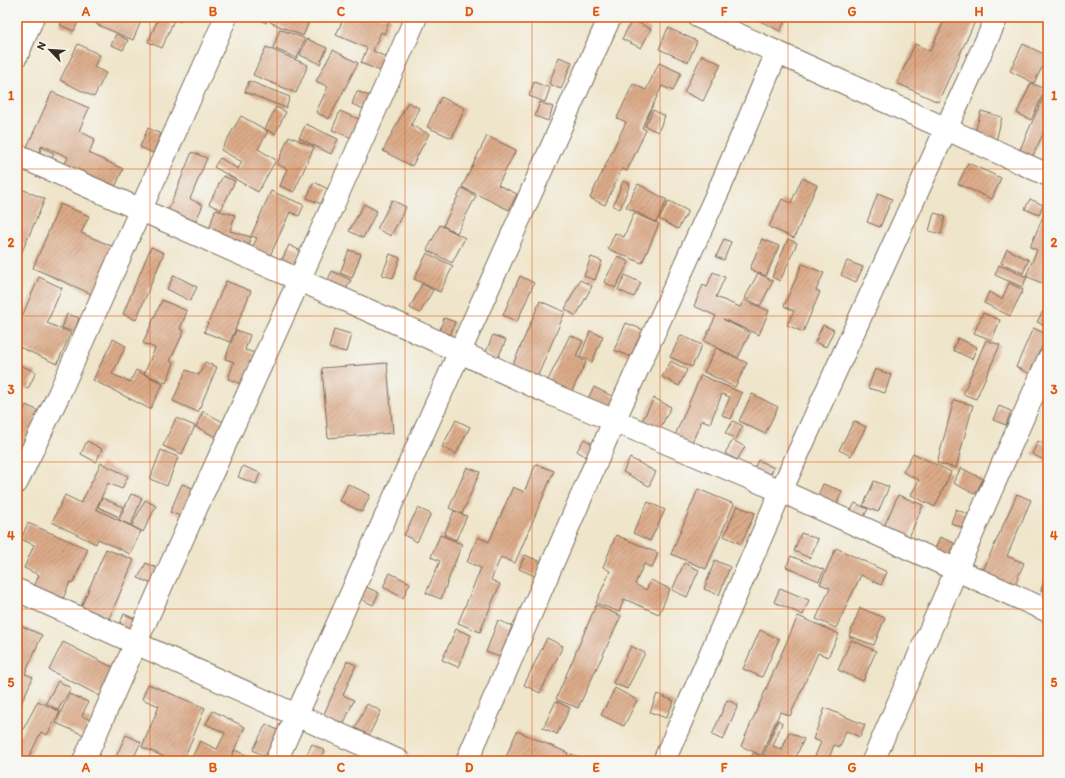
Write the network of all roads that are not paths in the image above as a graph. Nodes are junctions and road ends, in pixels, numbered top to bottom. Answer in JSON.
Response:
{"nodes":[{"id":1,"x":33,"y":17,"type":"edge"},
{"id":2,"x":226,"y":17,"type":"edge"},
{"id":3,"x":416,"y":17,"type":"edge"},
{"id":4,"x":610,"y":17,"type":"edge"},
{"id":5,"x":997,"y":17,"type":"edge"},
{"id":6,"x":711,"y":20,"type":"edge"},
{"id":7,"x":777,"y":52,"type":"junction"},
{"id":8,"x":17,"y":55,"type":"edge"},
{"id":9,"x":946,"y":129,"type":"junction"},
{"id":10,"x":17,"y":155,"type":"edge"},
{"id":11,"x":1048,"y":175,"type":"edge"},
{"id":12,"x":141,"y":210,"type":"junction"},
{"id":13,"x":300,"y":280,"type":"junction"},
{"id":14,"x":461,"y":352,"type":"junction"},
{"id":15,"x":1048,"y":360,"type":"edge"},
{"id":16,"x":614,"y":421,"type":"junction"},
{"id":17,"x":17,"y":482,"type":"edge"},
{"id":18,"x":781,"y":491,"type":"junction"},
{"id":19,"x":955,"y":570,"type":"junction"},
{"id":20,"x":17,"y":590,"type":"edge"},
{"id":21,"x":1048,"y":612,"type":"edge"},
{"id":22,"x":136,"y":643,"type":"junction"},
{"id":23,"x":296,"y":715,"type":"junction"},
{"id":24,"x":84,"y":761,"type":"edge"},
{"id":25,"x":276,"y":761,"type":"edge"},
{"id":26,"x":399,"y":761,"type":"edge"},
{"id":27,"x":467,"y":761,"type":"edge"},
{"id":28,"x":664,"y":761,"type":"edge"},
{"id":29,"x":873,"y":761,"type":"edge"}],
"edges":[{"from":1,"to":8,"type":"street"},
{"from":2,"to":12,"type":"street"},
{"from":3,"to":13,"type":"street"},
{"from":4,"to":14,"type":"street"},
{"from":5,"to":9,"type":"street"},
{"from":6,"to":7,"type":"street"},
{"from":7,"to":9,"type":"street"},
{"from":7,"to":16,"type":"street"},
{"from":9,"to":11,"type":"street"},
{"from":9,"to":18,"type":"street"},
{"from":10,"to":12,"type":"street"},
{"from":12,"to":13,"type":"street"},
{"from":12,"to":17,"type":"street"},
{"from":13,"to":14,"type":"street"},
{"from":13,"to":22,"type":"street"},
{"from":14,"to":16,"type":"street"},
{"from":14,"to":23,"type":"street"},
{"from":15,"to":19,"type":"street"},
{"from":16,"to":18,"type":"street"},
{"from":16,"to":27,"type":"street"},
{"from":18,"to":19,"type":"street"},
{"from":18,"to":28,"type":"street"},
{"from":19,"to":21,"type":"street"},
{"from":19,"to":29,"type":"street"},
{"from":20,"to":22,"type":"street"},
{"from":22,"to":23,"type":"street"},
{"from":22,"to":24,"type":"street"},
{"from":23,"to":25,"type":"street"},
{"from":23,"to":26,"type":"street"}]}
